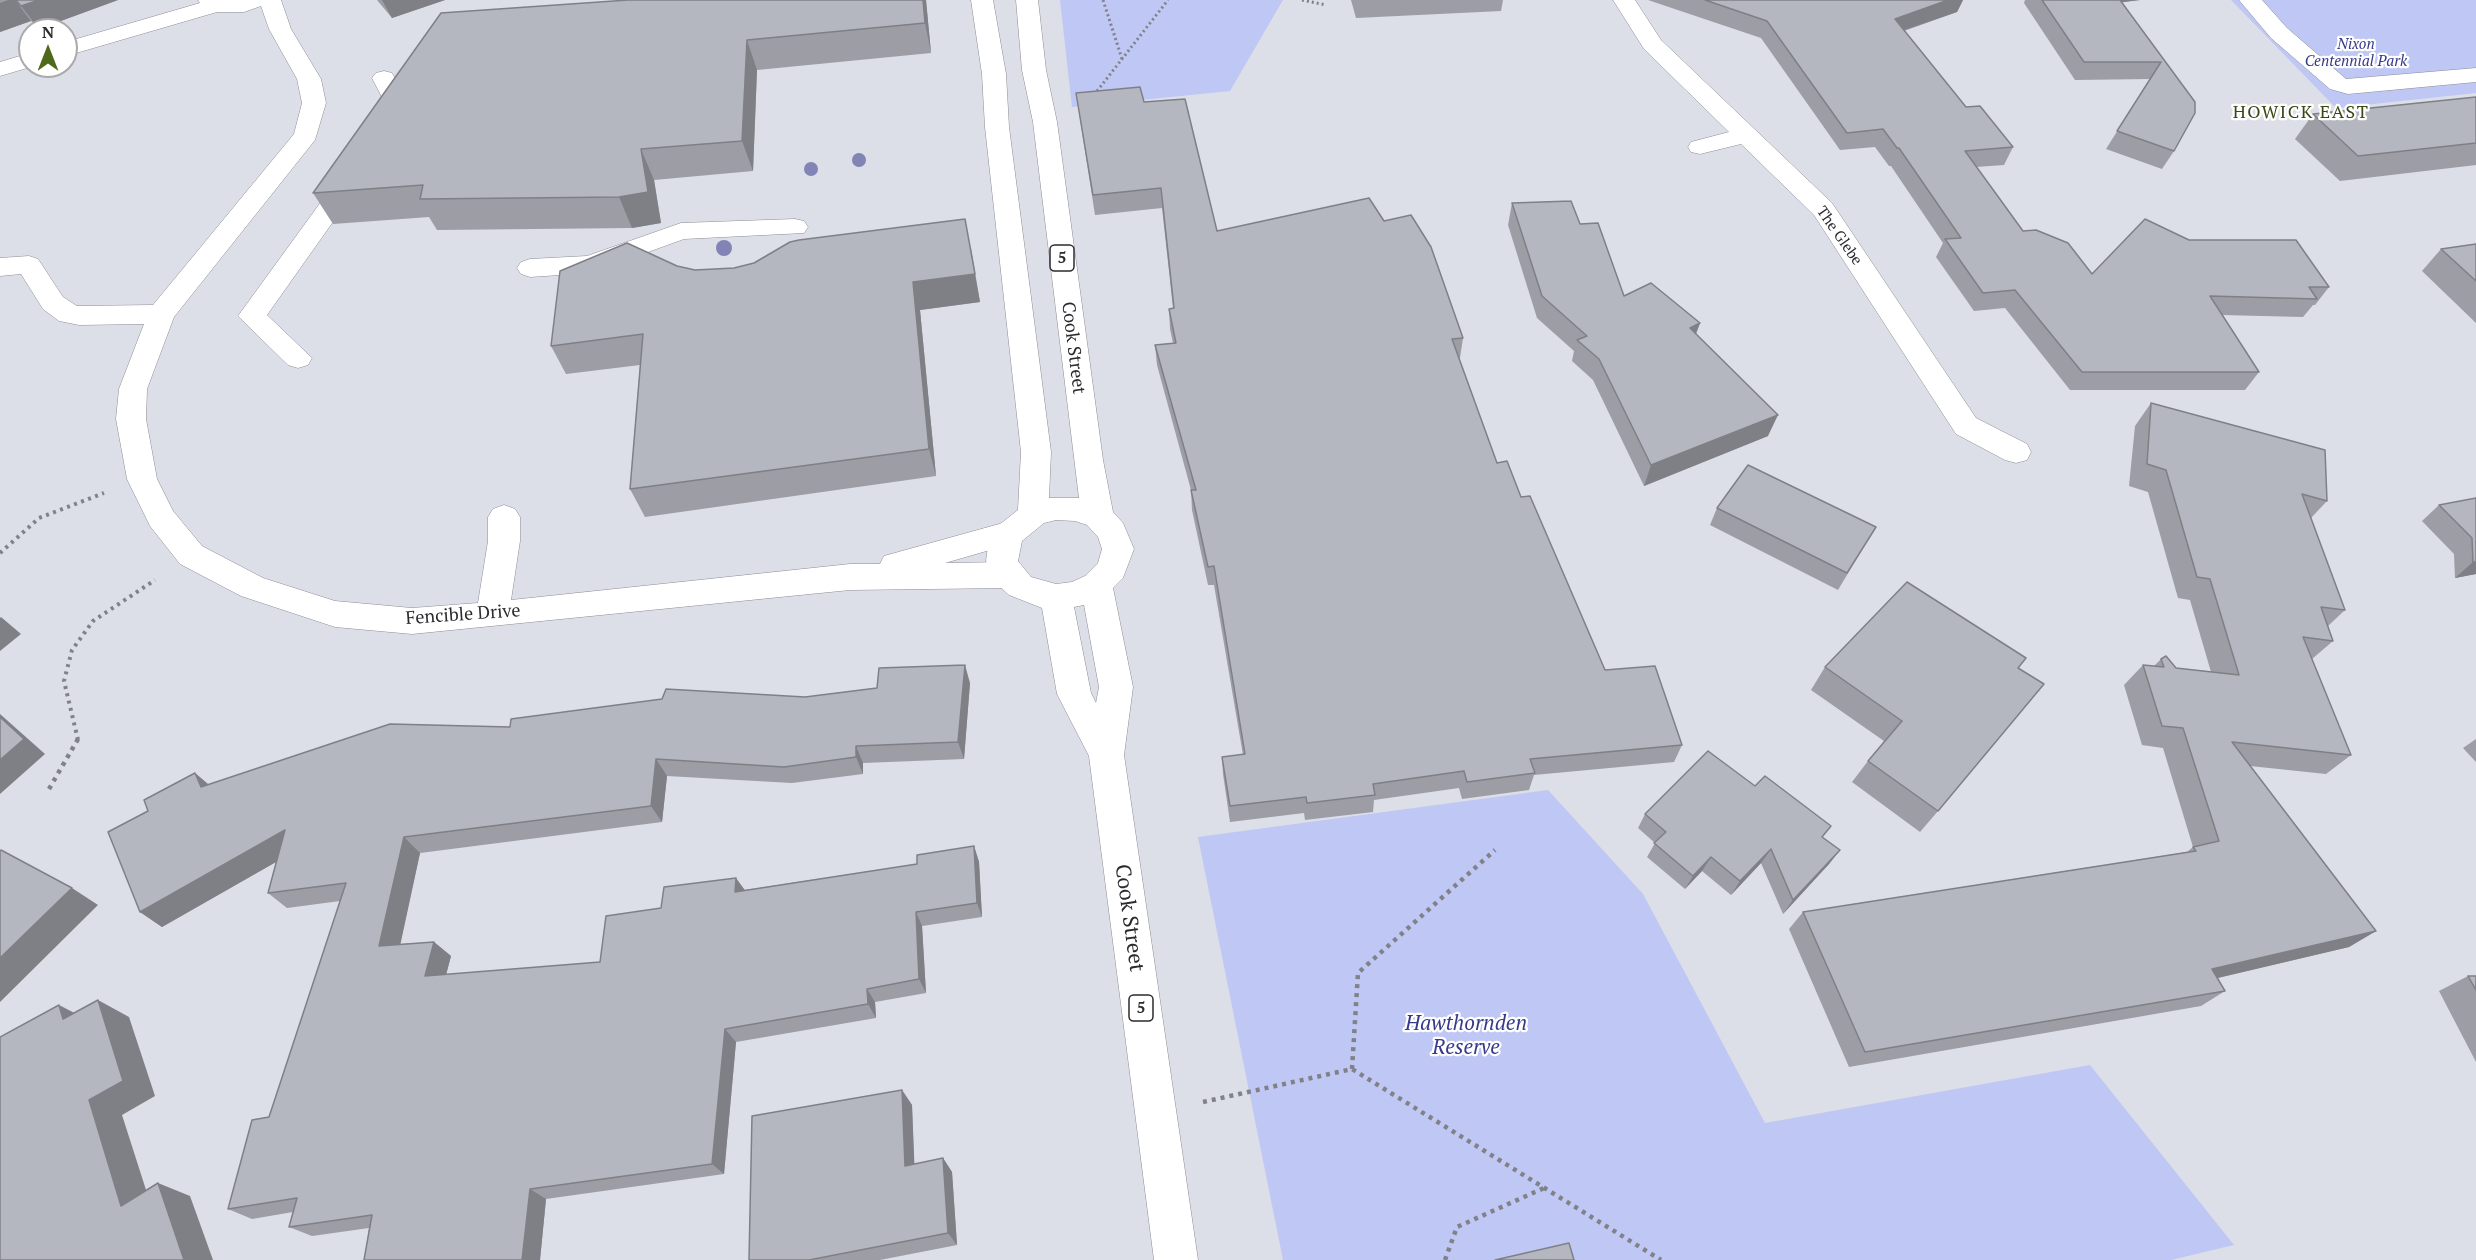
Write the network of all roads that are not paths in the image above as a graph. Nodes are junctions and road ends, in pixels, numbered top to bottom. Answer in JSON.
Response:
{"nodes":[{"id":1,"x":190,"y":0,"type":"edge"},
{"id":2,"x":270,"y":0,"type":"edge"},
{"id":3,"x":982,"y":0,"type":"edge"},
{"id":4,"x":1027,"y":0,"type":"edge"},
{"id":5,"x":1624,"y":0,"type":"edge"},
{"id":6,"x":2250,"y":0,"type":"edge"},
{"id":7,"x":213,"y":3,"type":"edge"},
{"id":8,"x":250,"y":3,"type":"edge"},
{"id":9,"x":137,"y":26,"type":"junction"},
{"id":10,"x":280,"y":29,"type":"junction"},
{"id":11,"x":78,"y":45,"type":"edge"},
{"id":12,"x":18,"y":64,"type":"edge"},
{"id":13,"x":0,"y":69,"type":"edge"},
{"id":14,"x":2476,"y":75,"type":"edge"},
{"id":15,"x":384,"y":78,"type":"dead end"},
{"id":16,"x":1746,"y":135,"type":"junction"},
{"id":17,"x":1700,"y":147,"type":"dead end"},
{"id":18,"x":795,"y":227,"type":"dead end"},
{"id":19,"x":0,"y":267,"type":"edge"},
{"id":20,"x":530,"y":268,"type":"dead end"},
{"id":21,"x":161,"y":314,"type":"junction"},
{"id":22,"x":298,"y":358,"type":"dead end"},
{"id":23,"x":2016,"y":452,"type":"dead end"},
{"id":24,"x":504,"y":517,"type":"dead end"},
{"id":25,"x":1098,"y":517,"type":"junction"},
{"id":26,"x":1022,"y":524,"type":"junction"},
{"id":27,"x":1008,"y":575,"type":"junction"},
{"id":28,"x":850,"y":577,"type":"junction"},
{"id":29,"x":1096,"y":585,"type":"junction"},
{"id":30,"x":1056,"y":597,"type":"junction"},
{"id":31,"x":492,"y":615,"type":"junction"},
{"id":32,"x":1106,"y":755,"type":"junction"},
{"id":33,"x":1176,"y":1260,"type":"edge"}],
"edges":[{"from":1,"to":9,"type":"street"},
{"from":2,"to":10,"type":"street","name":"Fencible Drive"},
{"from":3,"to":26,"type":"street"},
{"from":4,"to":25,"type":"street","name":"Cook Street","number":"5"},
{"from":5,"to":16,"type":"street","name":"The Glebe"},
{"from":6,"to":14,"type":"street"},
{"from":7,"to":8,"type":"street"},
{"from":7,"to":9,"type":"street"},
{"from":8,"to":10,"type":"street"},
{"from":9,"to":11,"type":"street"},
{"from":10,"to":21,"type":"street","name":"Fencible Drive"},
{"from":12,"to":13,"type":"street"},
{"from":15,"to":22,"type":"street"},
{"from":16,"to":17,"type":"street"},
{"from":16,"to":23,"type":"street","name":"The Glebe"},
{"from":18,"to":20,"type":"street"},
{"from":19,"to":21,"type":"street"},
{"from":21,"to":31,"type":"street","name":"Fencible Drive"},
{"from":24,"to":31,"type":"street"},
{"from":25,"to":26,"type":"street"},
{"from":25,"to":29,"type":"street","number":"5"},
{"from":26,"to":27,"type":"street"},
{"from":26,"to":28,"type":"street","name":"Fencible Drive"},
{"from":27,"to":28,"type":"street","name":"Fencible Drive"},
{"from":27,"to":30,"type":"street"},
{"from":28,"to":31,"type":"street","name":"Fencible Drive"},
{"from":29,"to":30,"type":"street"},
{"from":29,"to":32,"type":"street","name":"Cook Street","number":"5"},
{"from":30,"to":32,"type":"street","name":"Cook Street","number":"5"},
{"from":32,"to":33,"type":"street","name":"Cook Street","number":"5"}]}
